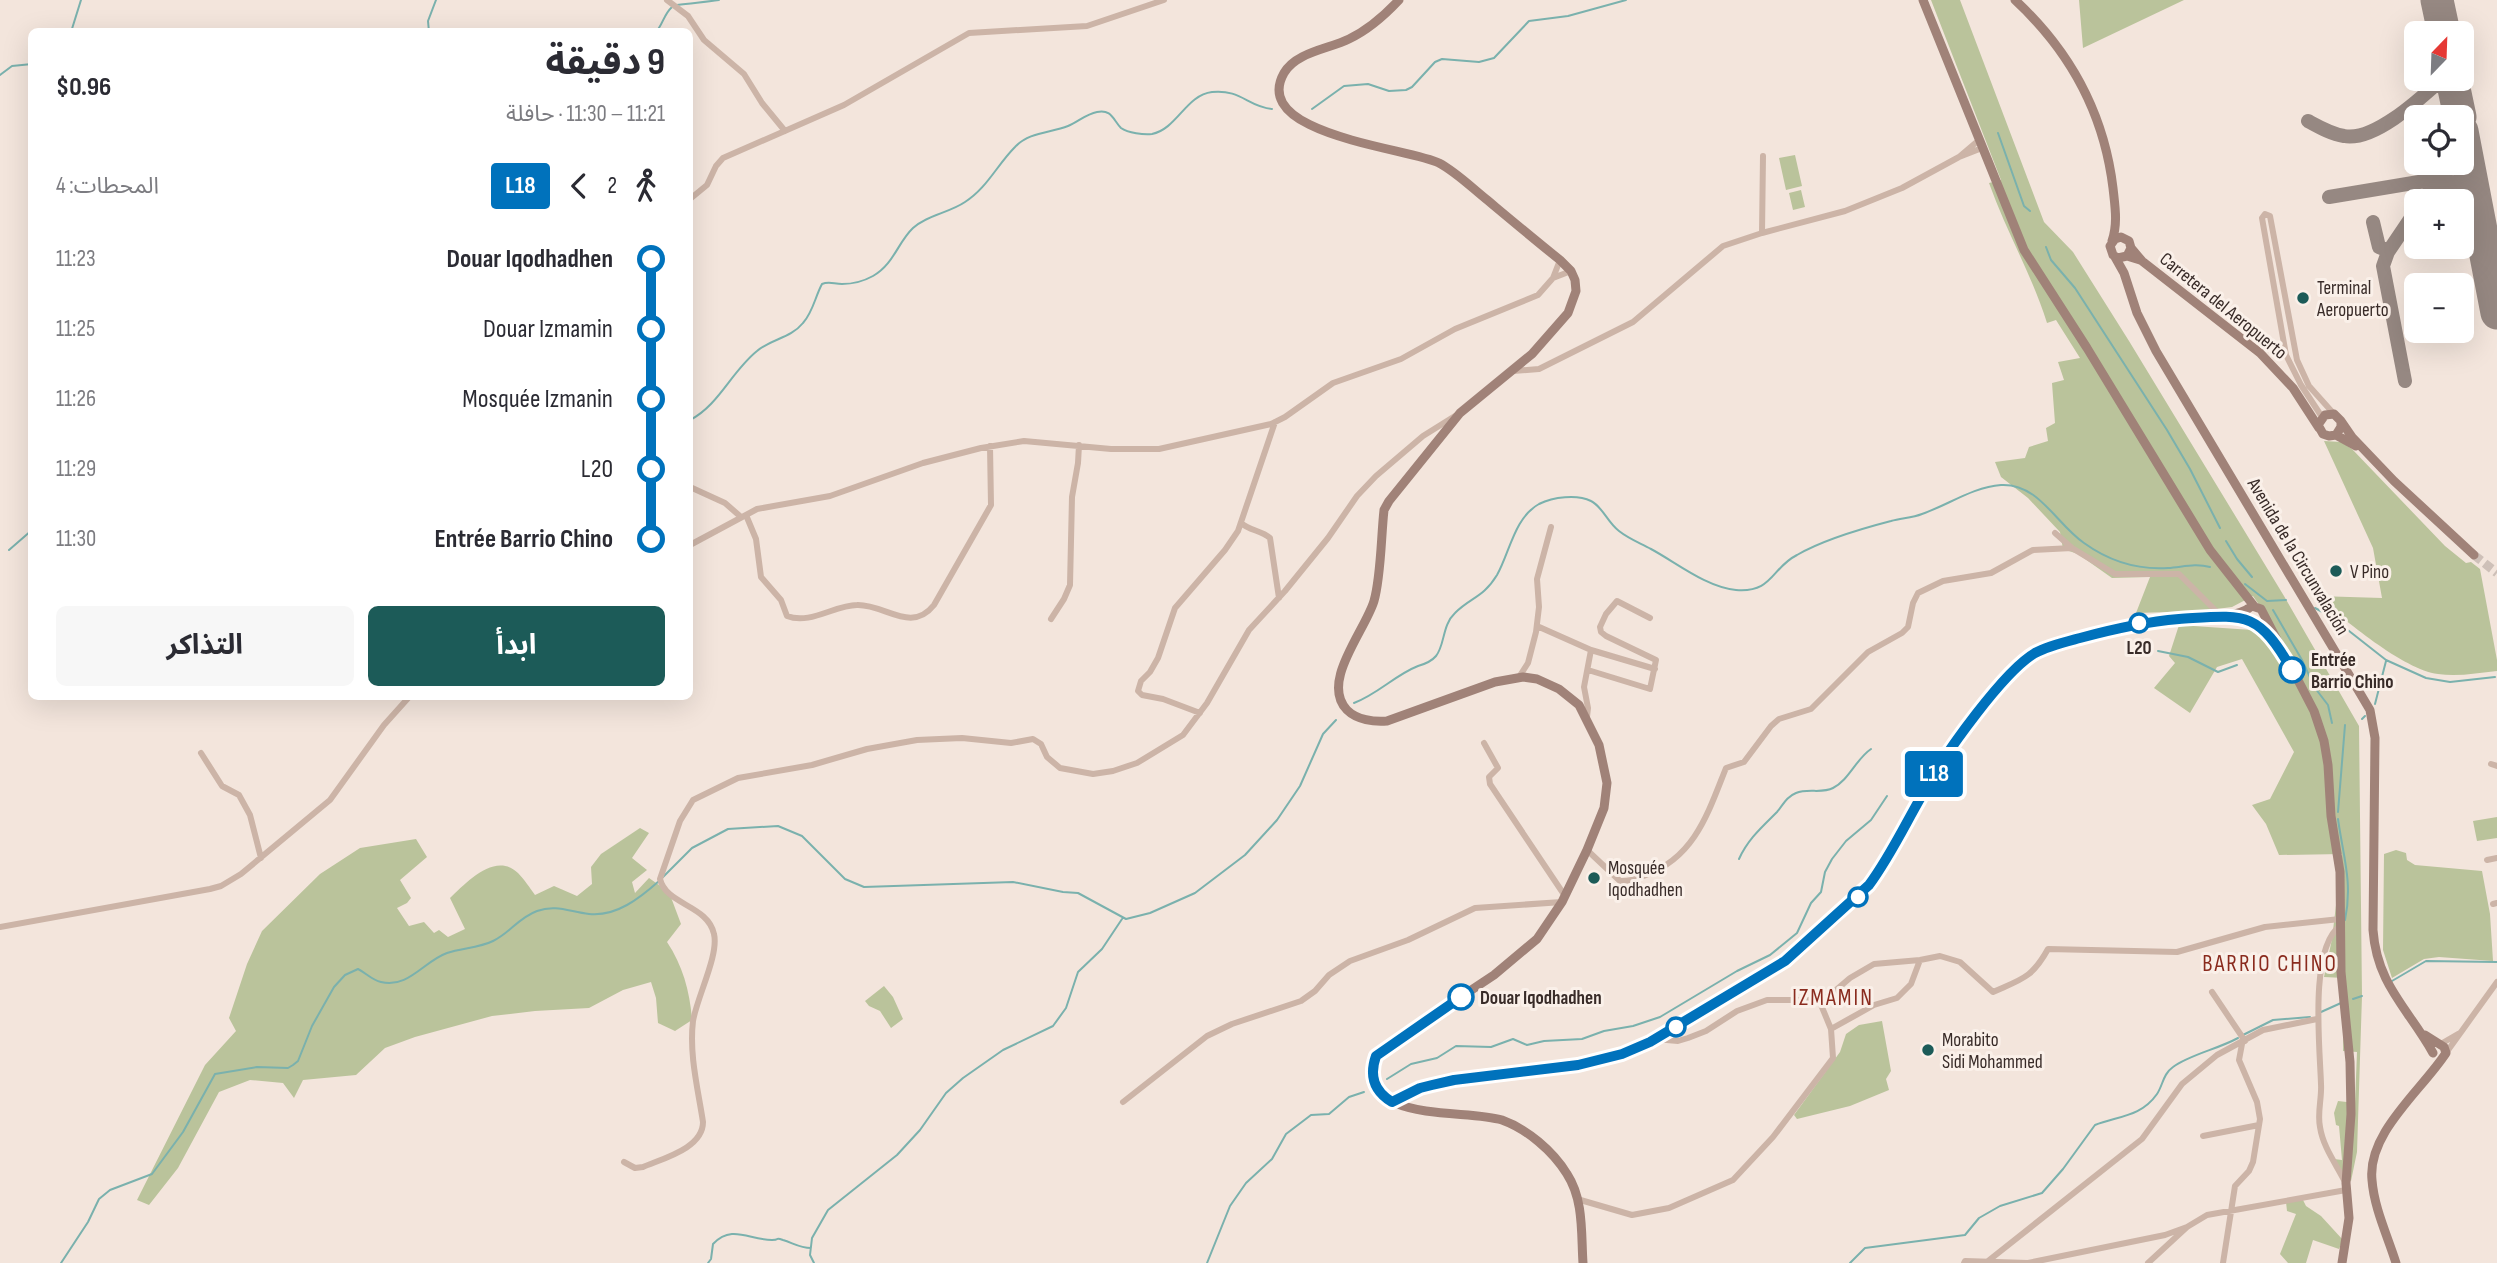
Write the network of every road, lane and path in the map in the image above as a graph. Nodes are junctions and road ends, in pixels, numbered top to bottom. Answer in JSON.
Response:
{"nodes":[{"id":1,"x":1164,"y":0,"type":"edge"},
{"id":2,"x":1399,"y":0,"type":"edge"},
{"id":3,"x":1923,"y":0,"type":"edge"},
{"id":4,"x":2015,"y":0,"type":"edge"},
{"id":5,"x":671,"y":4,"type":"edge"},
{"id":6,"x":785,"y":131,"type":"junction"},
{"id":7,"x":1981,"y":144,"type":"junction"},
{"id":8,"x":1763,"y":156,"type":"dead end"},
{"id":9,"x":693,"y":197,"type":"edge"},
{"id":10,"x":2117,"y":221,"type":"junction"},
{"id":11,"x":1762,"y":233,"type":"junction"},
{"id":12,"x":2112,"y":241,"type":"junction"},
{"id":13,"x":2272,"y":250,"type":"junction"},
{"id":14,"x":2125,"y":251,"type":"junction"},
{"id":15,"x":1560,"y":260,"type":"junction"},
{"id":16,"x":1571,"y":271,"type":"junction"},
{"id":17,"x":1553,"y":278,"type":"junction"},
{"id":18,"x":2286,"y":330,"type":"junction"},
{"id":19,"x":1511,"y":371,"type":"junction"},
{"id":20,"x":1460,"y":413,"type":"junction"},
{"id":21,"x":2337,"y":418,"type":"junction"},
{"id":22,"x":2321,"y":421,"type":"junction"},
{"id":23,"x":1275,"y":422,"type":"junction"},
{"id":24,"x":2336,"y":435,"type":"junction"},
{"id":25,"x":1079,"y":445,"type":"junction"},
{"id":26,"x":990,"y":446,"type":"junction"},
{"id":27,"x":2369,"y":455,"type":"junction"},
{"id":28,"x":693,"y":488,"type":"edge"},
{"id":29,"x":743,"y":516,"type":"junction"},
{"id":30,"x":1241,"y":523,"type":"junction"},
{"id":31,"x":1550,"y":527,"type":"dead end"},
{"id":32,"x":2055,"y":533,"type":"dead end"},
{"id":33,"x":693,"y":543,"type":"edge"},
{"id":34,"x":2072,"y":548,"type":"junction"},
{"id":35,"x":2474,"y":555,"type":"tunnel mouth"},
{"id":36,"x":1279,"y":598,"type":"junction"},
{"id":37,"x":2251,"y":614,"type":"junction"},
{"id":38,"x":2221,"y":616,"type":"junction"},
{"id":39,"x":1650,"y":618,"type":"dead end"},
{"id":40,"x":1051,"y":619,"type":"dead end"},
{"id":41,"x":1537,"y":625,"type":"junction"},
{"id":42,"x":2280,"y":647,"type":"junction"},
{"id":43,"x":1591,"y":650,"type":"junction"},
{"id":44,"x":1655,"y":669,"type":"junction"},
{"id":45,"x":1588,"y":670,"type":"junction"},
{"id":46,"x":1519,"y":677,"type":"junction"},
{"id":47,"x":406,"y":700,"type":"edge"},
{"id":48,"x":1200,"y":713,"type":"junction"},
{"id":49,"x":1587,"y":717,"type":"junction"},
{"id":50,"x":1484,"y":743,"type":"dead end"},
{"id":51,"x":201,"y":753,"type":"dead end"},
{"id":52,"x":1587,"y":850,"type":"junction"},
{"id":53,"x":261,"y":858,"type":"junction"},
{"id":54,"x":2497,"y":858,"type":"edge"},
{"id":55,"x":2487,"y":860,"type":"dead end"},
{"id":56,"x":1563,"y":899,"type":"junction"},
{"id":57,"x":2340,"y":923,"type":"junction"},
{"id":58,"x":0,"y":927,"type":"edge"},
{"id":59,"x":1920,"y":960,"type":"junction"},
{"id":60,"x":2497,"y":982,"type":"edge"},
{"id":61,"x":2212,"y":992,"type":"dead end"},
{"id":62,"x":1819,"y":1000,"type":"junction"},
{"id":63,"x":2317,"y":1019,"type":"junction"},
{"id":64,"x":1831,"y":1029,"type":"junction"},
{"id":65,"x":2459,"y":1033,"type":"junction"},
{"id":66,"x":1655,"y":1039,"type":"junction"},
{"id":67,"x":2244,"y":1042,"type":"junction"},
{"id":68,"x":2435,"y":1051,"type":"junction"},
{"id":69,"x":2444,"y":1055,"type":"junction"},
{"id":70,"x":2423,"y":1081,"type":"junction"},
{"id":71,"x":1123,"y":1102,"type":"dead end"},
{"id":72,"x":1392,"y":1102,"type":"junction"},
{"id":73,"x":2259,"y":1125,"type":"junction"},
{"id":74,"x":2203,"y":1136,"type":"dead end"},
{"id":75,"x":624,"y":1161,"type":"dead end"},
{"id":76,"x":2346,"y":1186,"type":"junction"},
{"id":77,"x":1577,"y":1199,"type":"junction"},
{"id":78,"x":2232,"y":1210,"type":"junction"},
{"id":79,"x":2187,"y":1227,"type":"junction"},
{"id":80,"x":1988,"y":1261,"type":"junction"},
{"id":81,"x":1583,"y":1263,"type":"edge"},
{"id":82,"x":1964,"y":1263,"type":"edge"},
{"id":83,"x":2148,"y":1263,"type":"edge"},
{"id":84,"x":2223,"y":1263,"type":"edge"},
{"id":85,"x":2342,"y":1263,"type":"edge"},
{"id":86,"x":2396,"y":1263,"type":"edge"}],
"edges":[{"from":1,"to":6,"type":"street"},
{"from":2,"to":15,"type":"street"},
{"from":3,"to":7,"type":"street"},
{"from":4,"to":10,"type":"street"},
{"from":5,"to":6,"type":"street"},
{"from":6,"to":9,"type":"street"},
{"from":7,"to":11,"type":"street"},
{"from":7,"to":37,"type":"street"},
{"from":8,"to":11,"type":"street"},
{"from":10,"to":12,"type":"street"},
{"from":10,"to":14,"type":"street"},
{"from":11,"to":19,"type":"street"},
{"from":12,"to":14,"type":"street"},
{"from":12,"to":14,"type":"street"},
{"from":13,"to":13,"type":"street","name":"Carretera del Aeropuerto"},
{"from":13,"to":18,"type":"street","name":"Carretera del Aeropuerto"},
{"from":14,"to":22,"type":"street","name":"Carretera del Aeropuerto"},
{"from":14,"to":68,"type":"street","name":"Avenida de la Circunvalación"},
{"from":15,"to":16,"type":"street"},
{"from":15,"to":17,"type":"street"},
{"from":16,"to":17,"type":"street"},
{"from":16,"to":19,"type":"street"},
{"from":17,"to":23,"type":"street"},
{"from":18,"to":21,"type":"street","name":"Carretera del Aeropuerto"},
{"from":18,"to":22,"type":"street","name":"Carretera del Aeropuerto"},
{"from":19,"to":20,"type":"street"},
{"from":20,"to":36,"type":"street"},
{"from":20,"to":46,"type":"street"},
{"from":21,"to":22,"type":"street"},
{"from":21,"to":24,"type":"street"},
{"from":21,"to":27,"type":"street","name":"Carretera del Aeropuerto"},
{"from":22,"to":24,"type":"street","name":"Carretera del Aeropuerto"},
{"from":23,"to":25,"type":"street"},
{"from":23,"to":30,"type":"street"},
{"from":24,"to":27,"type":"street","name":"Carretera del Aeropuerto"},
{"from":25,"to":26,"type":"street"},
{"from":25,"to":40,"type":"street"},
{"from":26,"to":29,"type":"street"},
{"from":26,"to":29,"type":"street"},
{"from":27,"to":35,"type":"street","name":"Carretera del Aeropuerto"},
{"from":28,"to":29,"type":"street"},
{"from":29,"to":33,"type":"street"},
{"from":30,"to":36,"type":"street"},
{"from":30,"to":48,"type":"street"},
{"from":31,"to":41,"type":"street"},
{"from":32,"to":34,"type":"street"},
{"from":34,"to":38,"type":"street"},
{"from":34,"to":52,"type":"street"},
{"from":36,"to":48,"type":"street"},
{"from":37,"to":38,"type":"street"},
{"from":37,"to":42,"type":"street"},
{"from":37,"to":42,"type":"street"},
{"from":38,"to":66,"type":"street"},
{"from":39,"to":44,"type":"street"},
{"from":41,"to":43,"type":"street"},
{"from":41,"to":46,"type":"street"},
{"from":42,"to":57,"type":"street"},
{"from":43,"to":44,"type":"street"},
{"from":43,"to":45,"type":"street"},
{"from":44,"to":45,"type":"street"},
{"from":45,"to":49,"type":"street"},
{"from":46,"to":49,"type":"street"},
{"from":47,"to":53,"type":"street"},
{"from":48,"to":75,"type":"street"},
{"from":49,"to":52,"type":"street"},
{"from":50,"to":56,"type":"street"},
{"from":51,"to":53,"type":"street"},
{"from":52,"to":56,"type":"street"},
{"from":53,"to":58,"type":"street"},
{"from":54,"to":55,"type":"street"},
{"from":56,"to":71,"type":"street"},
{"from":56,"to":72,"type":"street"},
{"from":57,"to":59,"type":"street"},
{"from":57,"to":63,"type":"street"},
{"from":57,"to":76,"type":"street"},
{"from":59,"to":62,"type":"street"},
{"from":59,"to":64,"type":"street"},
{"from":60,"to":65,"type":"street"},
{"from":61,"to":67,"type":"street"},
{"from":62,"to":64,"type":"street"},
{"from":62,"to":66,"type":"street"},
{"from":63,"to":67,"type":"street"},
{"from":63,"to":76,"type":"street"},
{"from":64,"to":77,"type":"street"},
{"from":65,"to":68,"type":"street"},
{"from":65,"to":69,"type":"street"},
{"from":66,"to":72,"type":"street"},
{"from":67,"to":73,"type":"street"},
{"from":67,"to":80,"type":"street"},
{"from":68,"to":69,"type":"street"},
{"from":68,"to":70,"type":"street"},
{"from":69,"to":70,"type":"street"},
{"from":70,"to":86,"type":"street"},
{"from":72,"to":77,"type":"street"},
{"from":73,"to":74,"type":"street"},
{"from":73,"to":78,"type":"street"},
{"from":76,"to":78,"type":"street"},
{"from":76,"to":85,"type":"street"},
{"from":77,"to":81,"type":"street"},
{"from":78,"to":79,"type":"street"},
{"from":78,"to":84,"type":"street"},
{"from":79,"to":80,"type":"street"},
{"from":79,"to":83,"type":"street"},
{"from":80,"to":82,"type":"street"}]}
